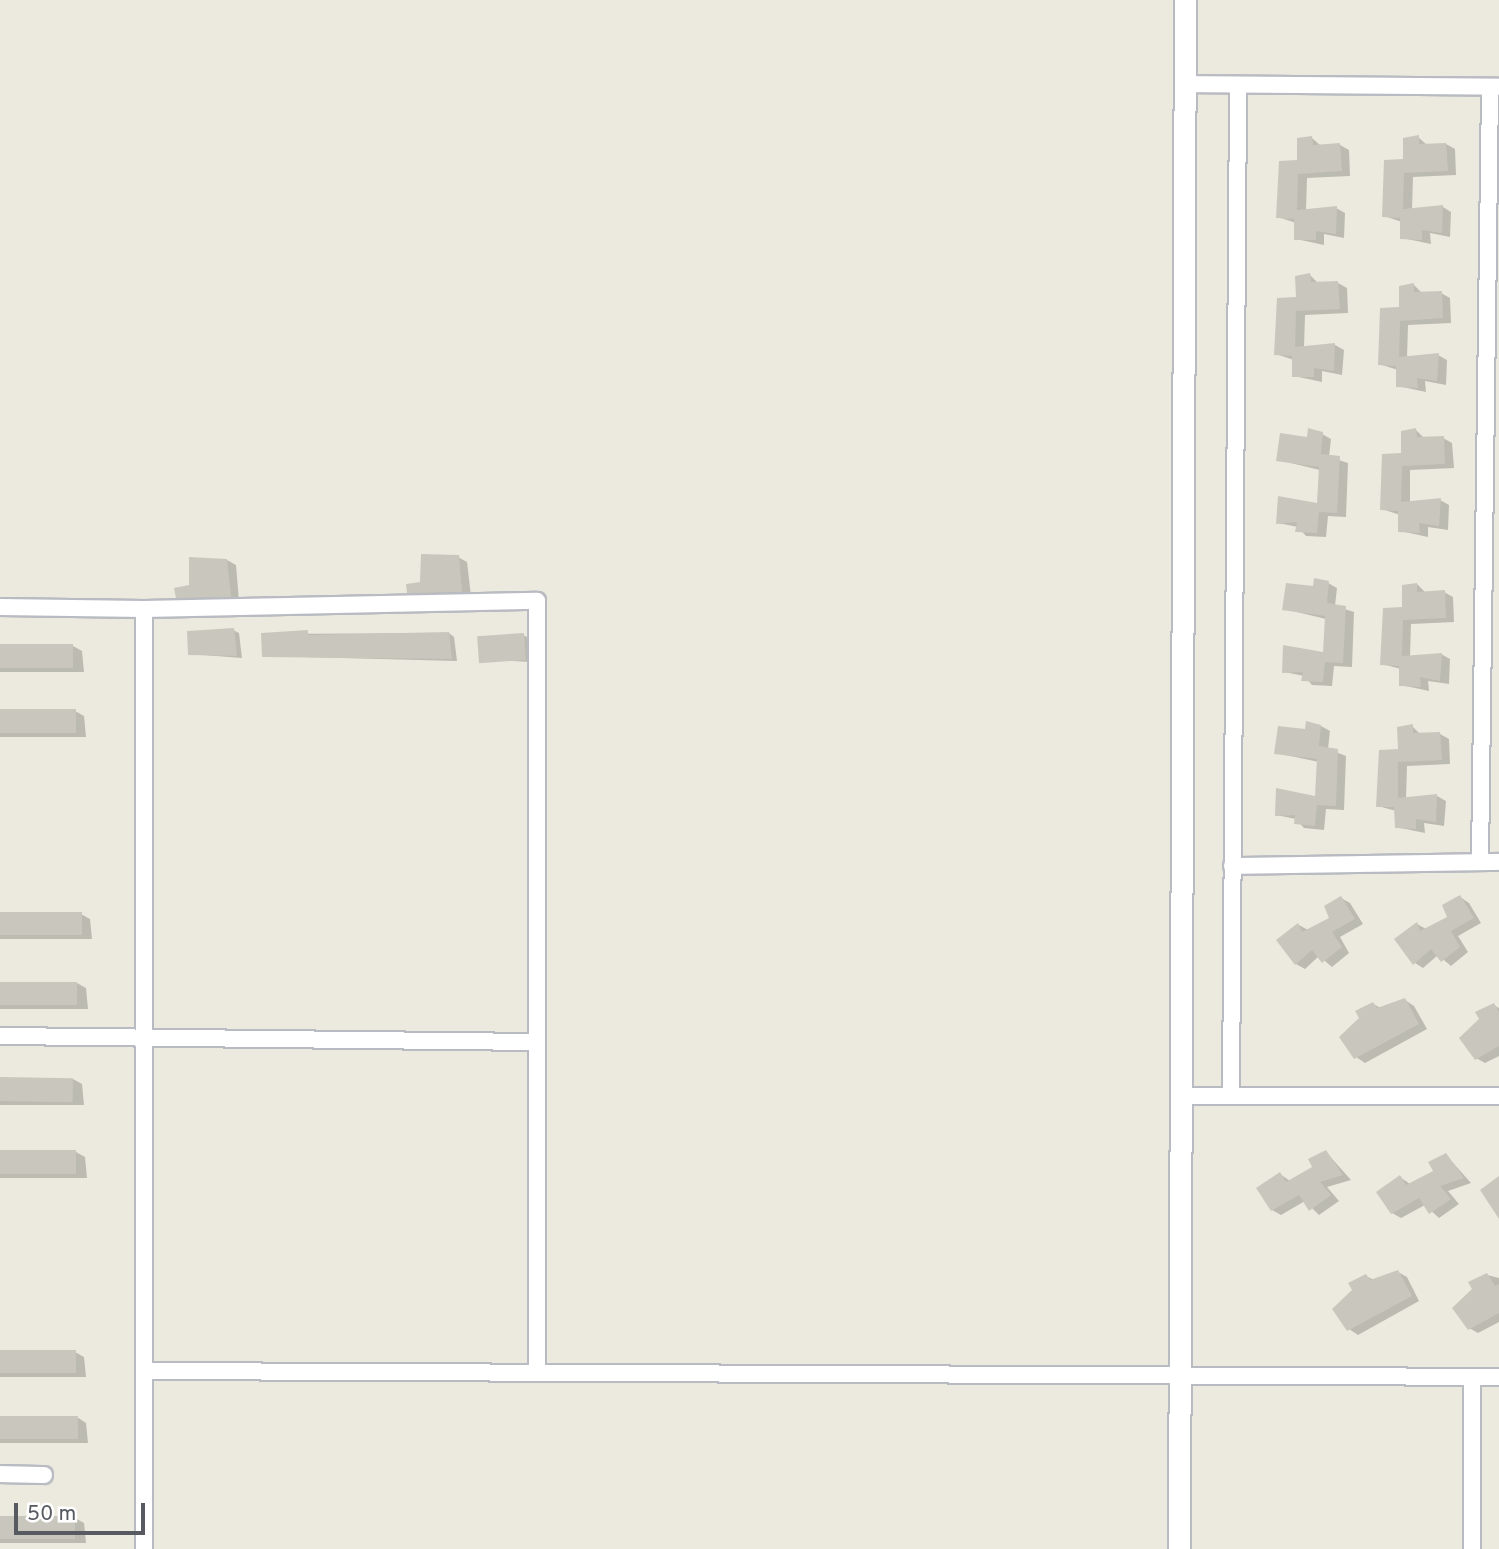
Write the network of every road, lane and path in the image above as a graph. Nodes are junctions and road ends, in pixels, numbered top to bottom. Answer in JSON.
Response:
{"nodes":[{"id":1,"x":1185,"y":0,"type":"edge"},
{"id":2,"x":1185,"y":85,"type":"junction"},
{"id":3,"x":1238,"y":85,"type":"junction"},
{"id":4,"x":1495,"y":87,"type":"edge"},
{"id":5,"x":1493,"y":320,"type":"edge"},
{"id":6,"x":0,"y":607,"type":"edge"},
{"id":7,"x":144,"y":609,"type":"junction"},
{"id":8,"x":1480,"y":862,"type":"junction"},
{"id":9,"x":1499,"y":862,"type":"edge"},
{"id":10,"x":1232,"y":866,"type":"junction"},
{"id":11,"x":0,"y":1036,"type":"edge"},
{"id":12,"x":144,"y":1037,"type":"junction"},
{"id":13,"x":537,"y":1042,"type":"junction"},
{"id":14,"x":1181,"y":1096,"type":"junction"},
{"id":15,"x":1231,"y":1096,"type":"junction"},
{"id":16,"x":1499,"y":1096,"type":"edge"},
{"id":17,"x":144,"y":1371,"type":"junction"},
{"id":18,"x":537,"y":1373,"type":"junction"},
{"id":19,"x":1180,"y":1376,"type":"junction"},
{"id":20,"x":1472,"y":1377,"type":"junction"},
{"id":21,"x":1499,"y":1377,"type":"edge"},
{"id":22,"x":0,"y":1474,"type":"edge"},
{"id":23,"x":44,"y":1475,"type":"dead end"},
{"id":24,"x":144,"y":1549,"type":"edge"},
{"id":25,"x":1179,"y":1549,"type":"edge"},
{"id":26,"x":1472,"y":1549,"type":"edge"}],
"edges":[{"from":1,"to":2,"type":"street"},
{"from":2,"to":3,"type":"street"},
{"from":2,"to":14,"type":"street"},
{"from":3,"to":4,"type":"street"},
{"from":3,"to":10,"type":"street"},
{"from":4,"to":5,"type":"street"},
{"from":5,"to":8,"type":"street"},
{"from":6,"to":7,"type":"street"},
{"from":7,"to":12,"type":"street"},
{"from":7,"to":13,"type":"street"},
{"from":8,"to":9,"type":"street"},
{"from":8,"to":10,"type":"street"},
{"from":10,"to":15,"type":"street"},
{"from":11,"to":12,"type":"street"},
{"from":12,"to":13,"type":"street"},
{"from":12,"to":17,"type":"street"},
{"from":13,"to":18,"type":"street"},
{"from":14,"to":15,"type":"street"},
{"from":14,"to":19,"type":"street"},
{"from":15,"to":16,"type":"street"},
{"from":17,"to":18,"type":"street"},
{"from":17,"to":24,"type":"street"},
{"from":18,"to":19,"type":"street"},
{"from":19,"to":20,"type":"street"},
{"from":19,"to":25,"type":"street"},
{"from":20,"to":21,"type":"street"},
{"from":20,"to":26,"type":"street"},
{"from":22,"to":23,"type":"street"}]}
